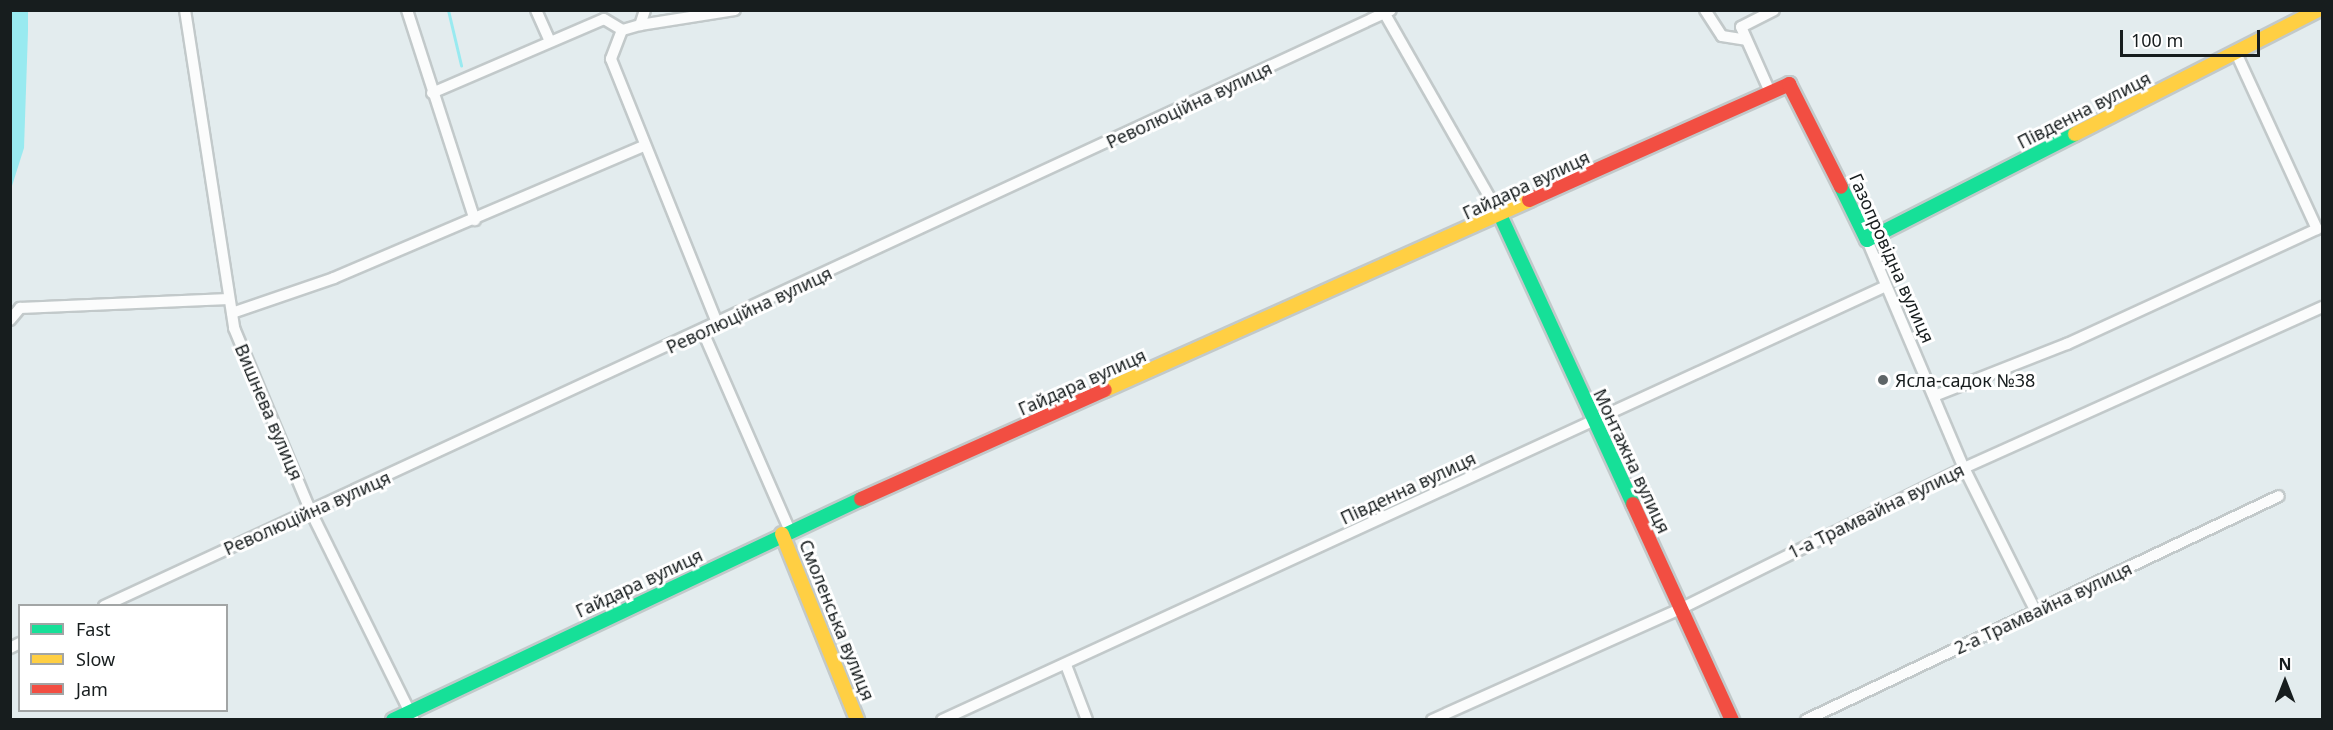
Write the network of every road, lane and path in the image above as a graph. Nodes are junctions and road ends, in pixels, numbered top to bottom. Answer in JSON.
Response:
{"nodes":[{"id":1,"x":185,"y":10,"type":"edge"},
{"id":2,"x":406,"y":10,"type":"edge"},
{"id":3,"x":536,"y":10,"type":"edge"},
{"id":4,"x":645,"y":10,"type":"edge"},
{"id":5,"x":735,"y":10,"type":"edge"},
{"id":6,"x":1705,"y":10,"type":"edge"},
{"id":7,"x":1774,"y":10,"type":"edge"},
{"id":8,"x":2318,"y":10,"type":"edge"},
{"id":9,"x":1388,"y":12,"type":"edge"},
{"id":10,"x":640,"y":25,"type":"junction"},
{"id":11,"x":622,"y":30,"type":"junction"},
{"id":12,"x":549,"y":39,"type":"junction"},
{"id":13,"x":1746,"y":40,"type":"junction"},
{"id":14,"x":2236,"y":53,"type":"junction"},
{"id":15,"x":1789,"y":84,"type":"joint"},
{"id":16,"x":1770,"y":92,"type":"junction"},
{"id":17,"x":432,"y":93,"type":"junction"},
{"id":18,"x":644,"y":146,"type":"junction"},
{"id":19,"x":1501,"y":218,"type":"junction"},
{"id":20,"x":475,"y":220,"type":"junction"},
{"id":21,"x":1867,"y":240,"type":"junction"},
{"id":22,"x":1886,"y":286,"type":"junction"},
{"id":23,"x":229,"y":300,"type":"junction"},
{"id":24,"x":2322,"y":307,"type":"edge"},
{"id":25,"x":232,"y":313,"type":"junction"},
{"id":26,"x":10,"y":320,"type":"edge"},
{"id":27,"x":718,"y":325,"type":"junction"},
{"id":28,"x":703,"y":332,"type":"junction"},
{"id":29,"x":1934,"y":396,"type":"junction"},
{"id":30,"x":1594,"y":422,"type":"junction"},
{"id":31,"x":1964,"y":468,"type":"junction"},
{"id":32,"x":2279,"y":496,"type":"dead end"},
{"id":33,"x":311,"y":512,"type":"junction"},
{"id":34,"x":786,"y":533,"type":"junction"},
{"id":35,"x":108,"y":604,"type":"edge"},
{"id":36,"x":1680,"y":609,"type":"junction"},
{"id":37,"x":2036,"y":612,"type":"junction"},
{"id":38,"x":1066,"y":665,"type":"junction"},
{"id":39,"x":413,"y":715,"type":"edge"},
{"id":40,"x":393,"y":720,"type":"edge"},
{"id":41,"x":858,"y":720,"type":"edge"},
{"id":42,"x":942,"y":720,"type":"edge"},
{"id":43,"x":1086,"y":720,"type":"edge"},
{"id":44,"x":1432,"y":720,"type":"edge"},
{"id":45,"x":1732,"y":720,"type":"edge"},
{"id":46,"x":1806,"y":720,"type":"edge"}],
"edges":[{"from":1,"to":23,"type":"street","name":"Вишнева вулиця"},
{"from":2,"to":17,"type":"street"},
{"from":3,"to":12,"type":"street"},
{"from":4,"to":10,"type":"street"},
{"from":5,"to":10,"type":"street"},
{"from":6,"to":13,"type":"street"},
{"from":7,"to":13,"type":"street"},
{"from":8,"to":14,"type":"street","name":"Південна вулиця"},
{"from":9,"to":19,"type":"street"},
{"from":9,"to":27,"type":"street","name":"Революційна вулиця"},
{"from":10,"to":11,"type":"street"},
{"from":11,"to":12,"type":"street"},
{"from":11,"to":18,"type":"street"},
{"from":12,"to":17,"type":"street"},
{"from":13,"to":16,"type":"street"},
{"from":14,"to":21,"type":"street","name":"Південна вулиця"},
{"from":14,"to":29,"type":"street"},
{"from":15,"to":16,"type":"street","name":"Гайдара вулиця"},
{"from":15,"to":21,"type":"street","name":"Газопровідна вулиця"},
{"from":16,"to":19,"type":"street","name":"Гайдара вулиця"},
{"from":17,"to":20,"type":"street"},
{"from":18,"to":20,"type":"street"},
{"from":18,"to":27,"type":"street"},
{"from":19,"to":30,"type":"street","name":"Монтажна вулиця"},
{"from":19,"to":34,"type":"street","name":"Гайдара вулиця"},
{"from":20,"to":25,"type":"street"},
{"from":21,"to":22,"type":"street","name":"Газопровідна вулиця"},
{"from":22,"to":29,"type":"street","name":"Газопровідна вулиця"},
{"from":22,"to":30,"type":"street","name":"Південна вулиця"},
{"from":23,"to":25,"type":"street","name":"Вишнева вулиця"},
{"from":23,"to":26,"type":"street"},
{"from":24,"to":31,"type":"street","name":"1-а Трамвайна вулиця"},
{"from":25,"to":33,"type":"street","name":"Вишнева вулиця"},
{"from":27,"to":28,"type":"street","name":"Революційна вулиця"},
{"from":28,"to":33,"type":"street","name":"Революційна вулиця"},
{"from":28,"to":34,"type":"street"},
{"from":29,"to":31,"type":"street","name":"Газопровідна вулиця"},
{"from":30,"to":36,"type":"street","name":"Монтажна вулиця"},
{"from":30,"to":38,"type":"street","name":"Південна вулиця"},
{"from":31,"to":36,"type":"street","name":"1-а Трамвайна вулиця"},
{"from":31,"to":37,"type":"street","name":"Газопровідна вулиця"},
{"from":32,"to":37,"type":"street","name":"2-а Трамвайна вулиця"},
{"from":33,"to":35,"type":"street","name":"Революційна вулиця"},
{"from":33,"to":39,"type":"street","name":"Вишнева вулиця"},
{"from":34,"to":39,"type":"street","name":"Гайдара вулиця"},
{"from":34,"to":41,"type":"street","name":"Смоленська вулиця"},
{"from":36,"to":44,"type":"street","name":"1-а Трамвайна вулиця"},
{"from":36,"to":45,"type":"street","name":"Монтажна вулиця"},
{"from":37,"to":46,"type":"street","name":"2-а Трамвайна вулиця"},
{"from":38,"to":42,"type":"street","name":"Південна вулиця"},
{"from":38,"to":43,"type":"street"},
{"from":39,"to":40,"type":"street","name":"Гайдара вулиця"}]}
